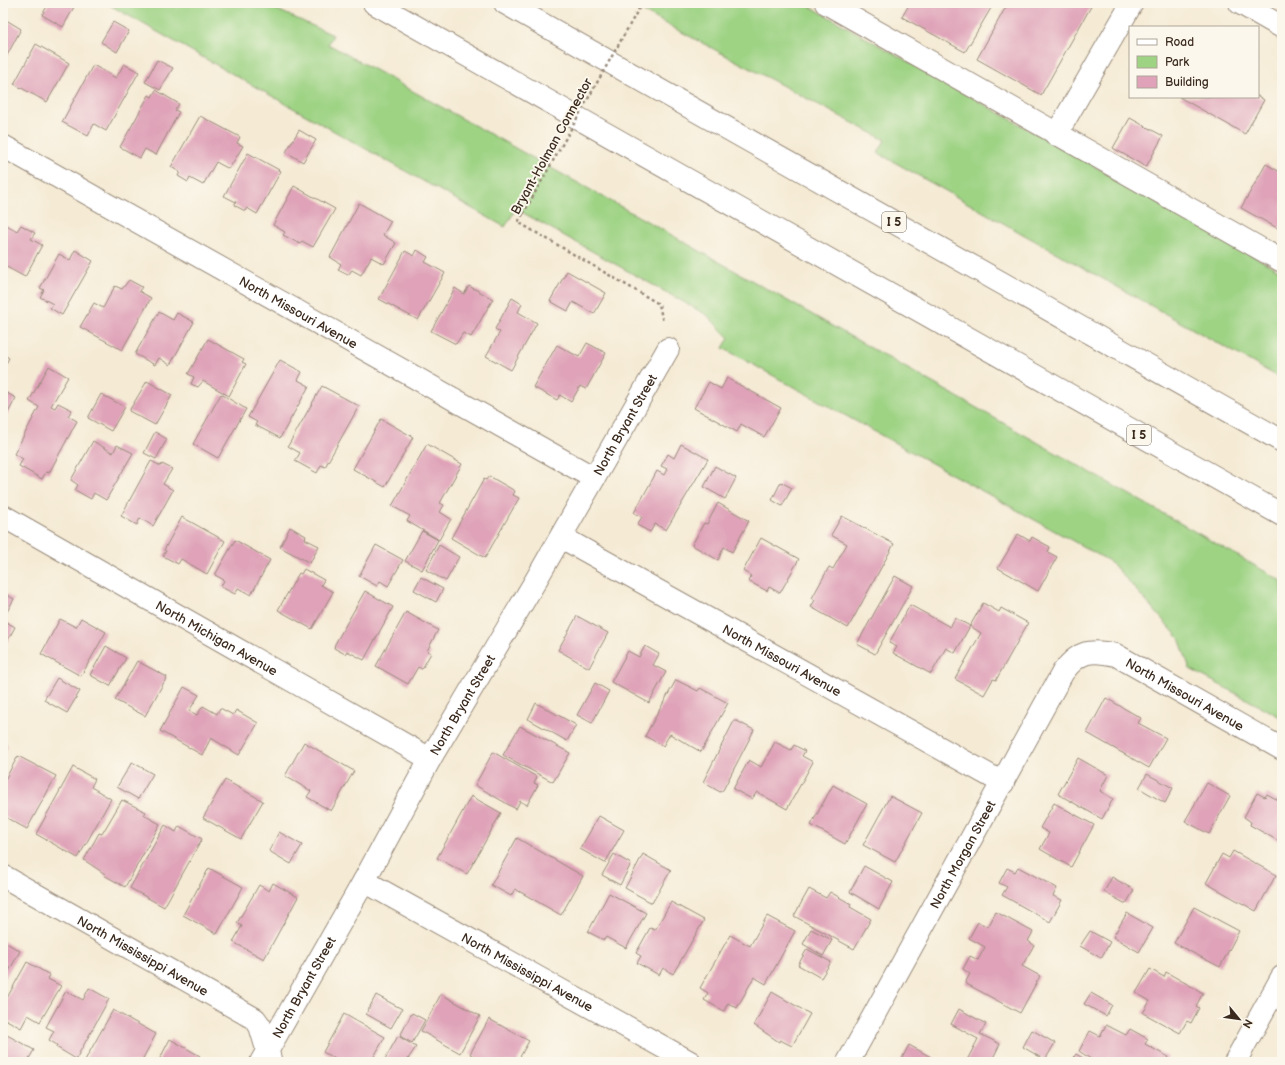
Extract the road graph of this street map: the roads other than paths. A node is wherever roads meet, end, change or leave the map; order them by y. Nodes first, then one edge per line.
1 (374, 3) edge
2 (506, 3) edge
3 (826, 3) edge
4 (1132, 3) edge
5 (1240, 3) edge
6 (1282, 27) edge
7 (1056, 134) junction
8 (3, 146) edge
9 (1282, 261) edge
10 (668, 349) road end
11 (1282, 440) edge
12 (594, 478) junction
13 (1282, 515) edge
14 (3, 516) edge
15 (560, 537) junction
16 (1085, 653) joint
17 (1282, 749) edge
18 (430, 759) junction
19 (1003, 783) junction
20 (3, 876) edge
21 (364, 881) junction
22 (1282, 977) edge
23 (267, 1058) edge
24 (690, 1062) edge
25 (848, 1062) edge
26 (1235, 1062) edge

1 - 13 main road, I 5
2 - 11 main road, I 5
3 - 7 main road
4 - 7 main road
5 - 6 main road
7 - 9 main road
8 - 12 main road, North Missouri Avenue
10 - 12 main road, North Bryant Street
12 - 15 main road, North Bryant Street
14 - 18 main road, North Michigan Avenue
15 - 18 main road, North Bryant Street
15 - 19 main road, North Missouri Avenue
16 - 17 main road, North Missouri Avenue
16 - 19 main road, North Morgan Street
18 - 21 main road, North Bryant Street
19 - 25 main road, North Morgan Street
20 - 23 main road, North Mississippi Avenue
21 - 23 main road, North Bryant Street
21 - 24 main road, North Mississippi Avenue
22 - 26 main road

